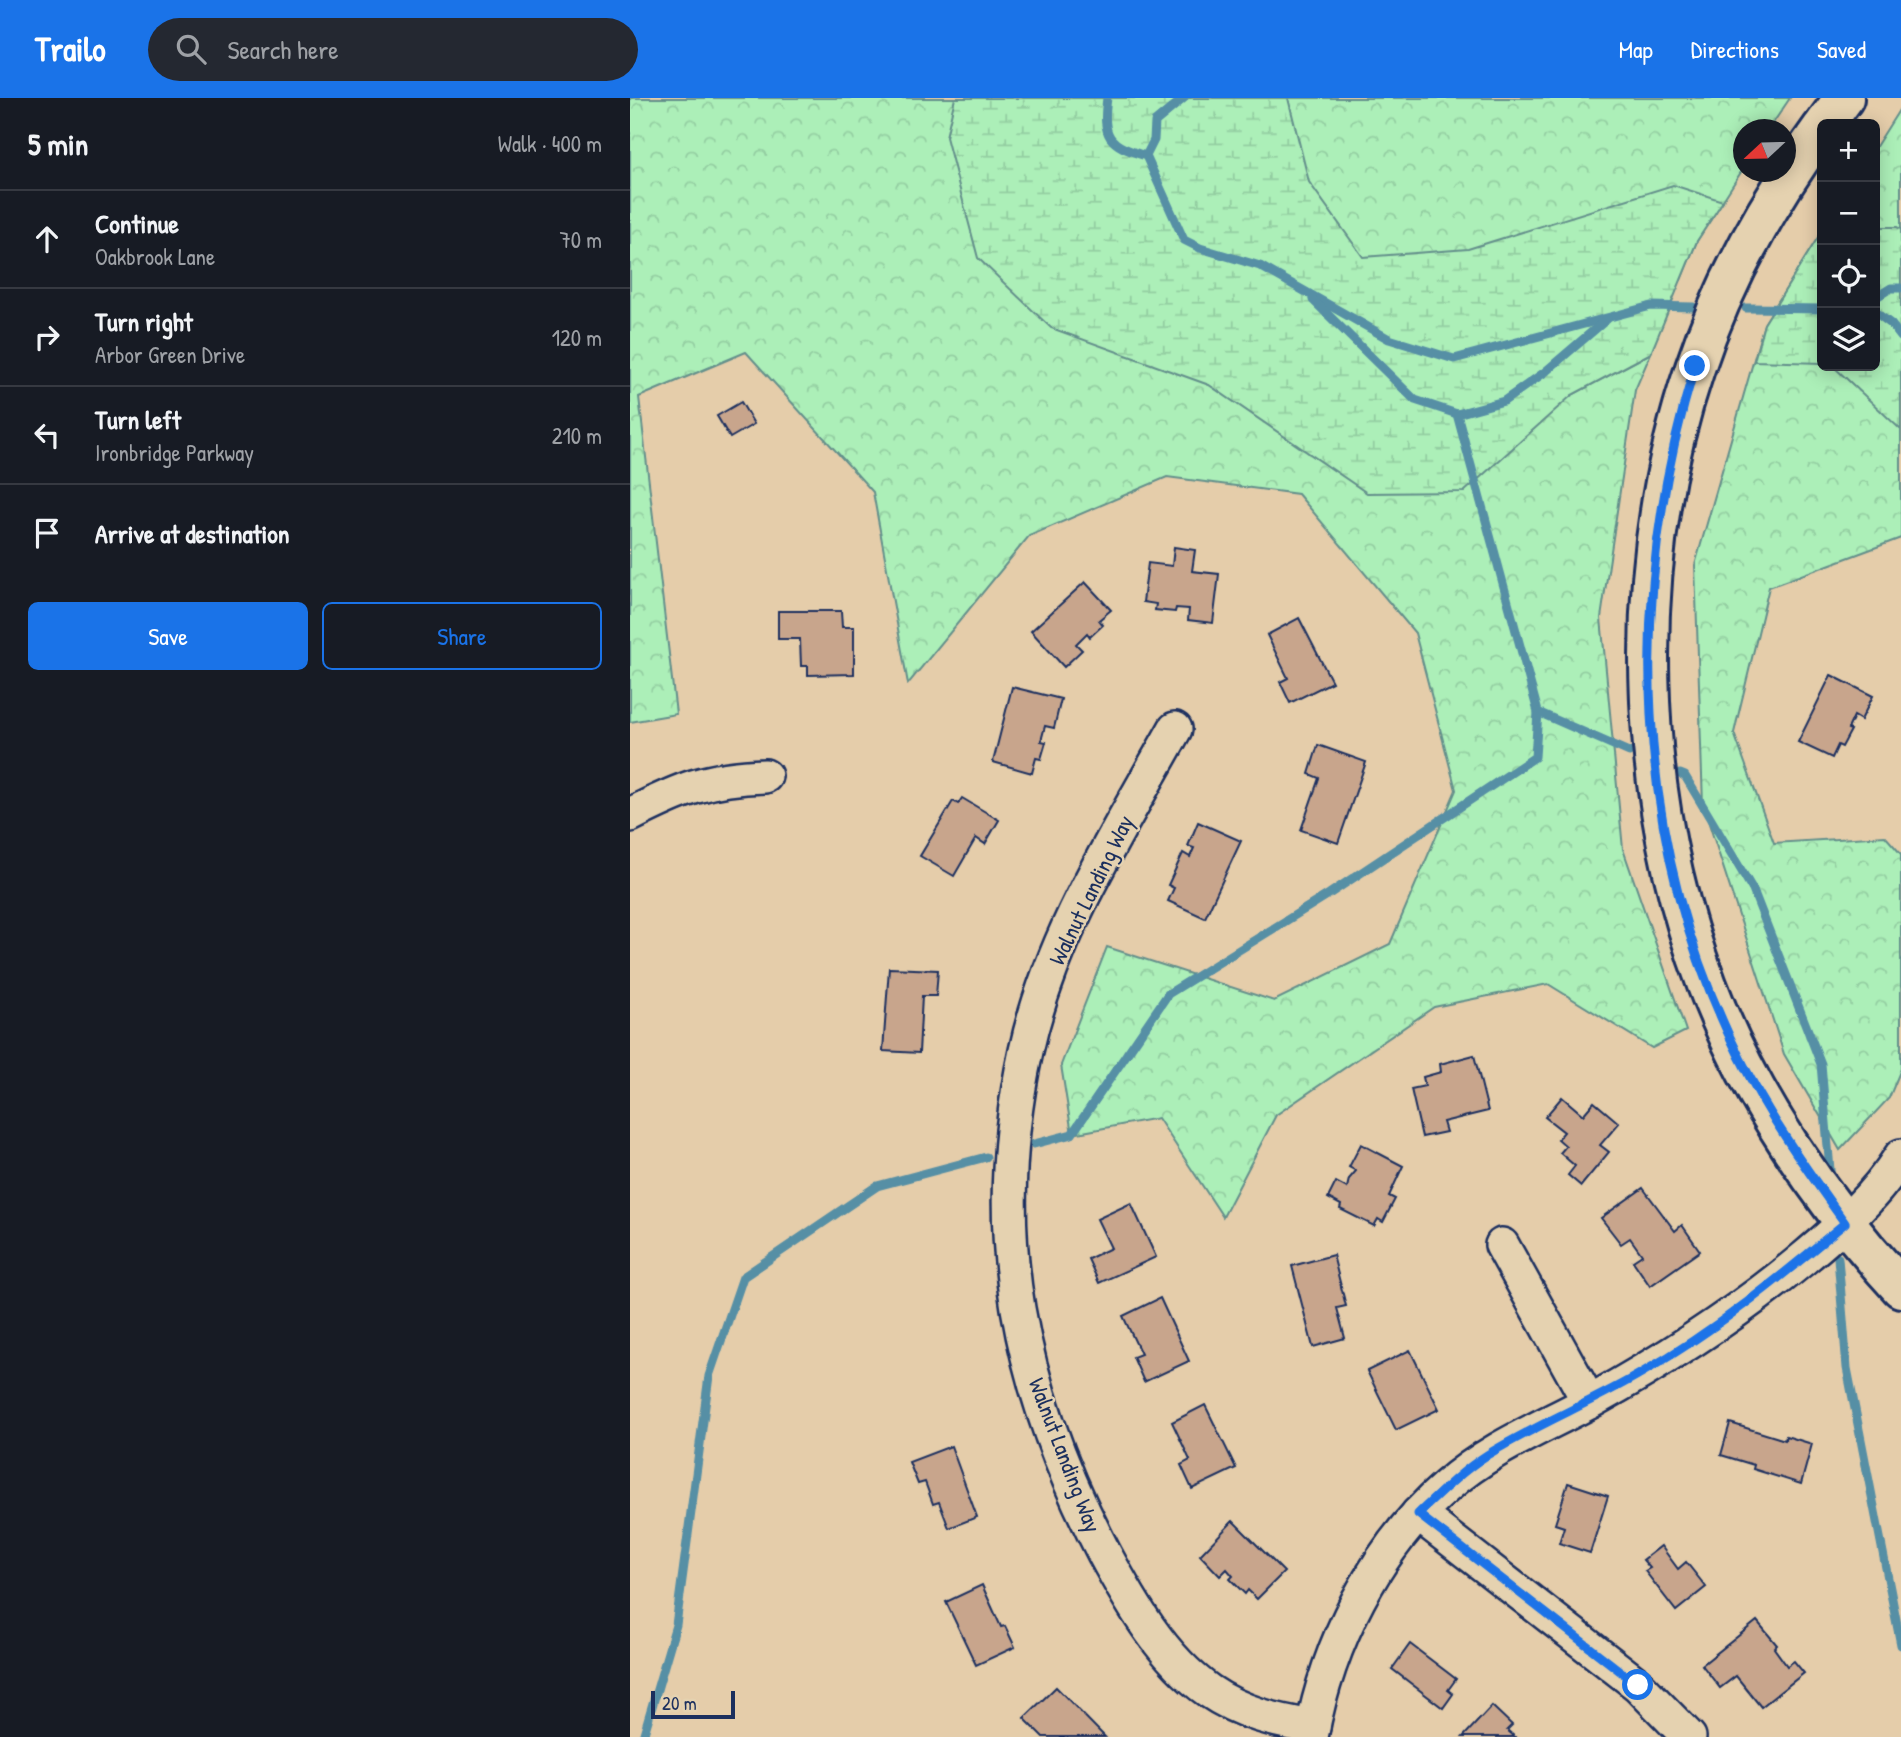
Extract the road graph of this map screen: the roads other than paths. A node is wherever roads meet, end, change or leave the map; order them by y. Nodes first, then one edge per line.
1 (1844, 98) edge
2 (1829, 119) edge
3 (1817, 135) edge
4 (1175, 729) dead end
5 (765, 776) dead end
6 (630, 815) edge
7 (1901, 1156) edge
8 (1845, 1223) junction
9 (1502, 1245) dead end
10 (1901, 1288) edge
11 (1589, 1402) junction
12 (1418, 1514) junction
13 (1312, 1732) edge
14 (1689, 1737) edge

1 - 2 street
3 - 8 street
4 - 13 street, Walnut Landing Way
5 - 6 street
7 - 8 street
8 - 10 street
8 - 11 street
9 - 11 street
11 - 12 street
12 - 13 street
12 - 14 street

